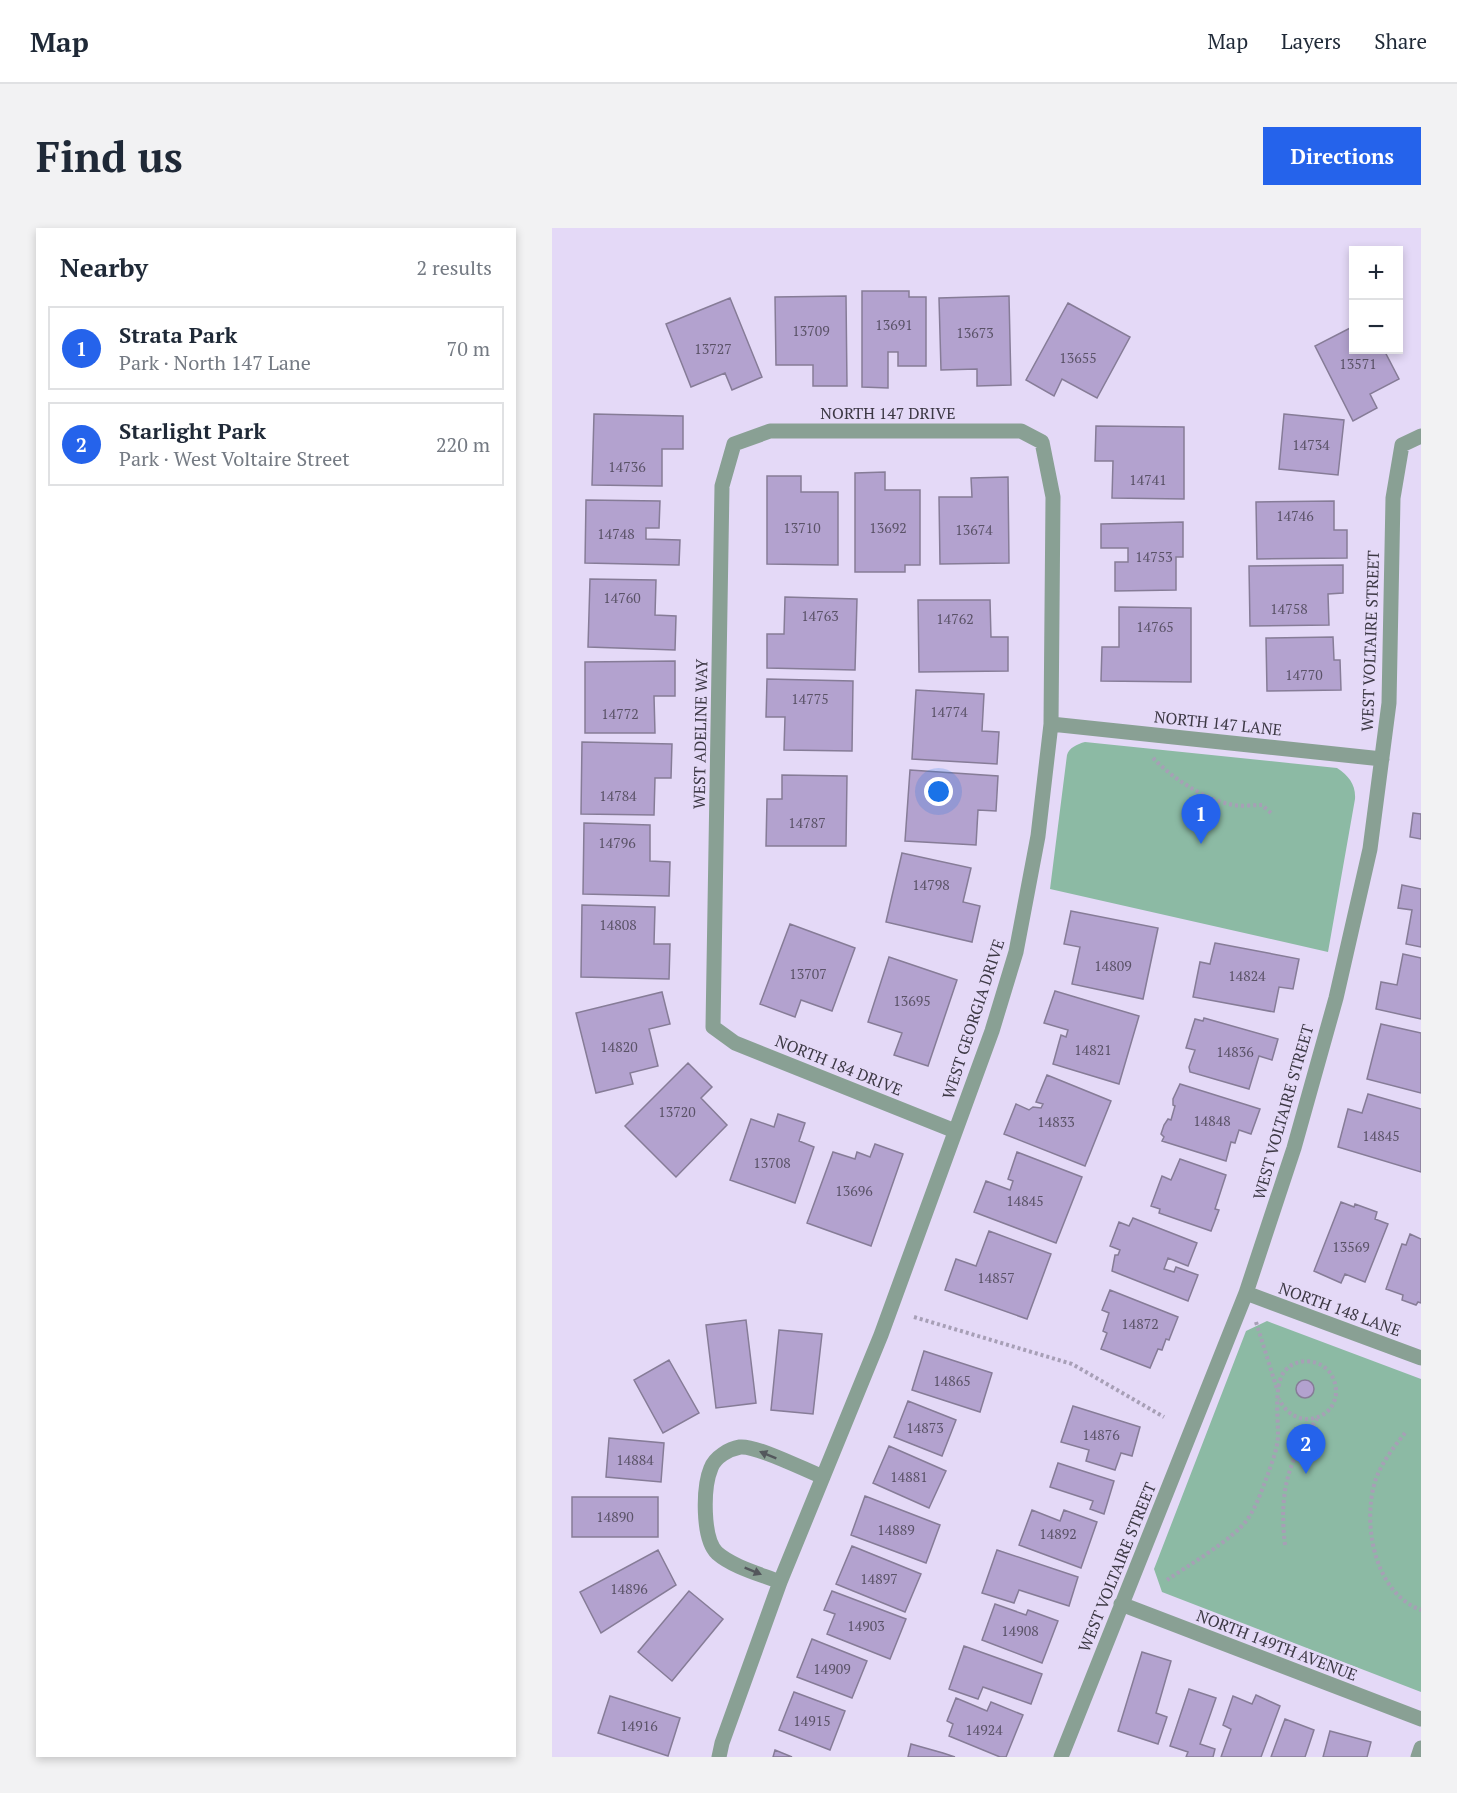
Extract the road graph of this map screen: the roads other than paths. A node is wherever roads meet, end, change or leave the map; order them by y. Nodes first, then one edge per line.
1 (1421, 436) edge
2 (1042, 442) joint
3 (734, 444) joint
4 (1051, 723) junction
5 (1382, 759) junction
6 (712, 1027) joint
7 (955, 1131) junction
8 (1246, 1293) junction
9 (1421, 1358) edge
10 (823, 1477) junction
11 (780, 1582) junction
12 (1121, 1604) junction
13 (1421, 1719) edge
14 (1421, 1748) edge
15 (719, 1757) edge
16 (1061, 1757) edge
17 (1418, 1757) edge

1 - 5 street, WEST VOLTAIRE STREET
2 - 3 street, NORTH 147 DRIVE
2 - 4 street, WEST GEORGIA DRIVE
3 - 6 street, WEST ADELINE WAY
4 - 5 street, NORTH 147 LANE
4 - 7 street, WEST GEORGIA DRIVE
5 - 8 street, WEST VOLTAIRE STREET
6 - 7 street, NORTH 184 DRIVE
7 - 10 street, WEST GEORGIA DRIVE
8 - 9 street, NORTH 148 LANE
8 - 12 street, WEST VOLTAIRE STREET
10 - 11 street, WEST GEORGIA DRIVE
10 -> 11 street
11 - 15 street, WEST GEORGIA DRIVE
12 - 13 street, NORTH 149TH AVENUE
12 - 16 street, WEST VOLTAIRE STREET
14 - 17 street

